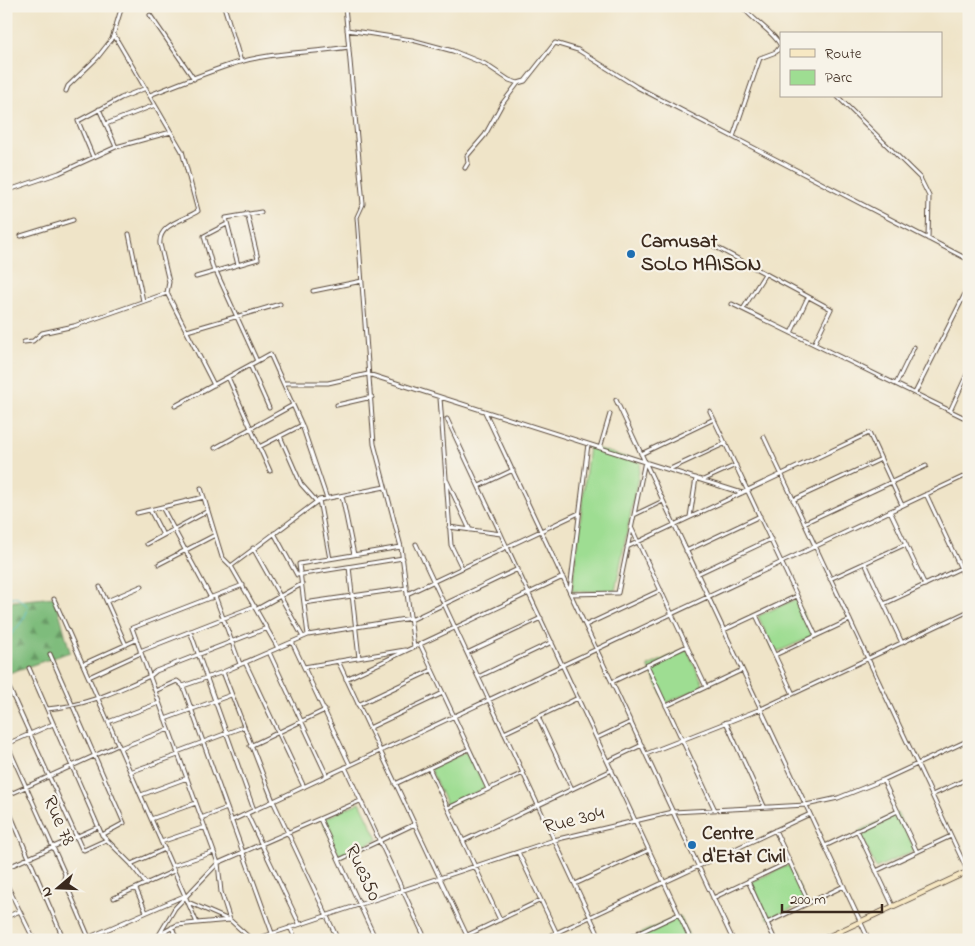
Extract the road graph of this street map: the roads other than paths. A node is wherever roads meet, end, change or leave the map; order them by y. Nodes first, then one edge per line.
1 (122, 6) edge
2 (224, 6) edge
3 (345, 6) edge
4 (742, 6) edge
5 (150, 15) dead end
6 (347, 30) junction
7 (114, 35) junction
8 (780, 44) edge
9 (349, 47) junction
10 (780, 47) edge
11 (242, 62) junction
12 (194, 79) junction
13 (518, 83) junction
14 (146, 88) junction
15 (66, 91) dead end
16 (150, 95) junction
17 (839, 98) edge
18 (156, 105) junction
19 (99, 109) junction
20 (106, 124) junction
21 (171, 132) junction
22 (733, 137) junction
23 (116, 147) junction
24 (93, 157) junction
25 (465, 168) dead end
26 (6, 191) edge
27 (262, 212) dead end
28 (247, 213) junction
29 (73, 220) dead end
30 (227, 224) junction
31 (129, 234) dead end
32 (21, 236) dead end
33 (928, 239) junction
34 (714, 246) dead end
35 (969, 260) edge
36 (238, 265) junction
37 (215, 272) junction
38 (766, 274) junction
39 (196, 277) dead end
40 (362, 281) junction
41 (969, 286) edge
42 (313, 291) dead end
43 (167, 293) junction
44 (808, 297) junction
45 (143, 301) junction
46 (280, 304) dead end
47 (732, 304) dead end
48 (743, 309) junction
49 (236, 316) junction
50 (187, 331) junction
51 (791, 333) junction
52 (24, 342) dead end
53 (814, 344) junction
54 (914, 347) dead end
55 (256, 361) junction
56 (250, 365) junction
57 (969, 370) edge
58 (368, 374) junction
59 (228, 377) junction
60 (284, 383) junction
61 (896, 384) junction
62 (214, 385) junction
63 (915, 393) junction
64 (372, 397) junction
65 (440, 398) junction
66 (616, 400) dead end
67 (293, 405) junction
68 (338, 405) dead end
69 (175, 406) dead end
70 (269, 408) dead end
71 (710, 411) dead end
72 (950, 411) junction
73 (485, 412) junction
74 (610, 414) dead end
75 (447, 419) dead end
76 (714, 419) junction
77 (969, 420) edge
78 (302, 425) junction
79 (251, 428) junction
80 (280, 436) junction
81 (764, 437) dead end
82 (726, 443) junction
83 (588, 444) junction
84 (259, 447) junction
85 (214, 448) dead end
86 (600, 448) junction
87 (641, 454) junction
88 (881, 459) junction
89 (645, 461) junction
90 (736, 465) junction
91 (926, 466) dead end
92 (513, 470) junction
93 (670, 470) junction
94 (270, 471) dead end
95 (781, 474) junction
96 (965, 476) dead end
97 (696, 478) junction
98 (446, 480) junction
99 (703, 480) junction
100 (892, 482) junction
101 (479, 486) junction
102 (386, 487) junction
103 (201, 488) dead end
104 (748, 490) junction
105 (742, 493) junction
106 (926, 494) junction
107 (342, 496) junction
108 (204, 497) junction
109 (327, 499) junction
110 (793, 500) junction
111 (318, 501) junction
112 (663, 501) junction
113 (902, 505) junction
114 (162, 507) junction
115 (150, 510) junction
116 (208, 511) junction
117 (890, 511) junction
118 (137, 513) dead end
119 (579, 513) junction
120 (634, 515) junction
121 (760, 516) junction
122 (690, 518) junction
123 (804, 523) junction
124 (674, 525) junction
125 (449, 527) junction
126 (632, 527) junction
127 (174, 529) junction
128 (470, 530) junction
129 (541, 531) junction
130 (274, 533) junction
131 (501, 534) junction
132 (163, 535) junction
133 (216, 535) junction
134 (770, 539) junction
135 (638, 542) junction
136 (147, 544) dead end
137 (416, 544) dead end
138 (906, 544) junction
139 (815, 546) junction
140 (401, 547) junction
141 (507, 547) junction
142 (627, 547) junction
143 (253, 548) junction
144 (186, 550) junction
145 (686, 551) junction
146 (354, 555) junction
147 (403, 558) junction
148 (330, 559) junction
149 (781, 562) junction
150 (865, 563) junction
151 (159, 564) dead end
152 (969, 564) edge
153 (231, 566) junction
154 (349, 567) junction
155 (462, 568) junction
156 (960, 568) junction
157 (518, 569) junction
158 (697, 574) junction
159 (301, 575) junction
160 (563, 577) junction
161 (830, 579) junction
162 (433, 582) junction
163 (302, 584) junction
164 (243, 585) junction
165 (925, 585) junction
166 (142, 586) dead end
167 (969, 586) edge
168 (100, 587) dead end
169 (406, 588) junction
170 (661, 590) junction
171 (529, 593) junction
172 (570, 593) junction
173 (407, 594) junction
174 (280, 596) junction
175 (352, 596) junction
176 (708, 596) junction
177 (797, 596) junction
178 (213, 597) junction
179 (54, 599) dead end
180 (106, 601) junction
181 (304, 603) junction
182 (444, 604) junction
183 (884, 604) junction
184 (256, 608) junction
185 (969, 611) edge
186 (672, 614) junction
187 (756, 615) junction
188 (541, 618) junction
189 (223, 619) junction
190 (410, 619) junction
191 (850, 620) junction
192 (586, 626) junction
193 (356, 627) junction
194 (267, 628) junction
195 (455, 628) junction
196 (724, 630) junction
197 (190, 631) junction
198 (306, 636) junction
199 (816, 636) junction
200 (136, 640) junction
201 (232, 642) junction
202 (292, 642) junction
203 (552, 642) junction
204 (902, 643) junction
205 (420, 644) junction
206 (126, 645) junction
207 (687, 646) junction
208 (414, 647) junction
209 (278, 648) junction
210 (597, 649) junction
211 (409, 650) junction
212 (141, 652) junction
213 (269, 652) junction
214 (467, 653) junction
215 (50, 654) dead end
216 (198, 654) junction
217 (775, 656) junction
218 (359, 658) junction
219 (868, 659) junction
220 (338, 661) junction
221 (245, 662) junction
222 (83, 664) junction
223 (240, 664) junction
224 (562, 665) junction
225 (647, 665) junction
226 (304, 667) junction
227 (29, 668) dead end
228 (432, 670) junction
229 (742, 670) junction
230 (223, 672) junction
231 (150, 676) junction
232 (89, 677) junction
233 (207, 677) junction
234 (478, 677) junction
235 (346, 679) junction
236 (6, 681) edge
237 (612, 682) junction
238 (183, 686) junction
239 (706, 687) junction
240 (155, 691) junction
241 (443, 693) junction
242 (793, 694) junction
243 (231, 695) junction
244 (578, 698) junction
245 (98, 700) junction
246 (215, 700) junction
247 (489, 700) junction
248 (159, 703) junction
249 (358, 704) junction
250 (666, 706) junction
251 (73, 707) junction
252 (761, 709) junction
253 (47, 710) junction
254 (191, 710) junction
255 (325, 710) junction
256 (454, 716) junction
257 (538, 717) junction
258 (165, 719) junction
259 (301, 721) junction
260 (108, 722) junction
261 (631, 722) junction
262 (726, 722) junction
263 (53, 724) junction
264 (243, 728) junction
265 (369, 728) junction
266 (169, 729) junction
267 (278, 732) junction
268 (504, 733) junction
269 (30, 734) junction
270 (227, 734) junction
271 (597, 738) junction
272 (682, 740) junction
273 (969, 740) edge
274 (203, 742) junction
275 (7, 743) edge
276 (642, 745) junction
277 (119, 746) junction
278 (250, 746) junction
279 (469, 749) junction
280 (380, 751) junction
281 (178, 753) junction
282 (646, 754) junction
283 (95, 756) junction
284 (608, 761) junction
285 (917, 764) junction
286 (350, 765) junction
287 (72, 766) junction
288 (345, 768) junction
289 (429, 768) junction
290 (612, 770) junction
291 (130, 772) junction
292 (523, 773) junction
293 (49, 776) junction
294 (327, 776) junction
295 (187, 778) junction
296 (968, 778) edge
297 (884, 780) junction
298 (396, 784) junction
299 (969, 784) edge
300 (26, 787) junction
301 (304, 787) junction
302 (488, 789) junction
303 (572, 789) junction
304 (141, 795) junction
305 (932, 795) junction
306 (6, 796) edge
307 (273, 801) junction
308 (360, 801) junction
309 (196, 803) junction
310 (6, 804) edge
311 (538, 805) junction
312 (806, 805) junction
313 (764, 806) junction
314 (227, 808) junction
315 (448, 808) junction
316 (254, 810) junction
317 (715, 810) junction
318 (898, 811) junction
319 (673, 812) junction
320 (247, 814) junction
321 (810, 814) junction
322 (201, 818) junction
323 (151, 819) junction
324 (320, 819) junction
325 (231, 821) junction
326 (636, 821) junction
327 (415, 824) junction
328 (98, 827) junction
329 (205, 827) junction
330 (774, 830) junction
331 (857, 830) junction
332 (288, 834) junction
333 (102, 836) junction
334 (951, 836) junction
335 (76, 837) junction
336 (106, 840) junction
337 (554, 840) junction
338 (379, 841) junction
339 (463, 841) junction
340 (161, 842) junction
341 (262, 845) junction
342 (825, 846) junction
343 (53, 847) junction
344 (164, 849) junction
345 (649, 850) junction
346 (214, 852) junction
347 (518, 852) junction
348 (917, 852) junction
349 (243, 853) junction
350 (30, 857) junction
351 (339, 860) junction
352 (789, 862) junction
353 (218, 863) junction
354 (131, 864) junction
355 (172, 866) junction
356 (475, 866) junction
357 (698, 866) junction
358 (6, 868) edge
359 (876, 871) junction
360 (174, 872) junction
361 (968, 872) edge
362 (440, 878) junction
363 (664, 882) junction
364 (748, 882) junction
365 (6, 883) edge
366 (146, 884) junction
367 (575, 884) junction
368 (844, 886) junction
369 (136, 889) junction
370 (402, 890) junction
371 (185, 895) junction
372 (114, 898) dead end
373 (713, 898) junction
374 (541, 900) junction
375 (188, 902) junction
376 (809, 903) junction
377 (360, 904) junction
378 (893, 906) junction
379 (20, 911) junction
380 (146, 912) junction
381 (326, 914) junction
382 (679, 914) junction
383 (6, 916) edge
384 (590, 917) junction
385 (230, 920) junction
386 (500, 920) junction
387 (860, 921) junction
388 (197, 923) junction
389 (299, 923) junction
390 (767, 923) junction
391 (172, 927) junction
392 (290, 927) junction
393 (639, 932) junction
394 (6, 933) edge
395 (272, 933) junction
396 (556, 933) junction
397 (160, 934) junction
398 (467, 935) junction
399 (89, 938) edge
400 (337, 938) edge
401 (732, 939) edge
402 (823, 939) edge
403 (10, 940) edge
404 (34, 940) edge
405 (64, 940) edge
406 (82, 940) edge
407 (156, 940) edge
408 (177, 940) edge
409 (252, 940) edge
410 (296, 940) edge
411 (330, 940) edge
412 (376, 940) edge
413 (426, 940) edge
414 (457, 940) edge
415 (469, 940) edge
416 (541, 940) edge
417 (560, 940) edge
418 (601, 940) edge
419 (624, 940) edge
420 (643, 940) edge
421 (692, 940) edge
422 (775, 940) edge
423 (869, 940) edge

1 - 7 street
2 - 11 street
3 - 6 street
4 - 8 street
5 - 12 street
6 - 9 street
6 - 13 street
7 - 14 street
7 - 15 street
9 - 11 street
9 - 40 street
10 - 22 street
11 - 12 street
12 - 16 street
13 - 22 street
13 - 25 street
14 - 16 street
14 - 19 street
16 - 18 street
17 - 33 street
18 - 20 street
18 - 21 street
19 - 20 street
19 - 24 street
20 - 23 street
21 - 23 street
21 - 43 street
22 - 33 street
23 - 24 street
24 - 26 street
27 - 28 street
28 - 30 street
28 - 36 street
29 - 32 street
30 - 36 street
30 - 37 street
31 - 45 street
33 - 35 street
34 - 38 street
36 - 37 street
37 - 39 street
37 - 49 street
38 - 44 street
38 - 48 street
40 - 42 street
40 - 58 street
41 - 63 street
43 - 45 street
43 - 50 street
44 - 51 street
44 - 53 street
45 - 52 street
46 - 49 street
47 - 48 street
48 - 51 street
49 - 50 street
49 - 55 street
50 - 62 street
51 - 53 street
53 - 61 street
54 - 61 street
55 - 56 street
55 - 60 street
56 - 59 street
56 - 70 street
57 - 72 street
58 - 60 street
58 - 64 street
58 - 65 street
59 - 62 street
59 - 79 street
60 - 67 street
61 - 63 street
62 - 69 street
63 - 72 street
64 - 68 street
64 - 102 street
65 - 73 street
65 - 98 street
66 - 87 street
67 - 78 street
67 - 79 street
71 - 76 street
72 - 77 street
73 - 83 street
73 - 92 street
74 - 86 street
75 - 101 street
76 - 82 street
76 - 87 street
78 - 80 street
78 - 109 street
79 - 84 street
79 - 85 street
80 - 84 street
80 - 111 street
81 - 95 street
82 - 90 street
82 - 93 street
83 - 86 street
83 - 119 street
84 - 94 street
86 - 89 street
87 - 89 street
88 - 95 street
88 - 100 street
88 - 110 street
89 - 93 street
89 - 112 street
89 - 120 street
90 - 99 street
90 - 104 street
91 - 100 street
92 - 101 street
92 - 129 street
93 - 97 street
95 - 104 street
95 - 110 street
96 - 106 street
97 - 99 street
97 - 122 street
98 - 125 street
98 - 128 street
99 - 105 street
100 - 113 street
100 - 123 street
101 - 131 street
102 - 107 street
102 - 140 street
103 - 108 street
104 - 105 street
104 - 121 street
105 - 122 street
106 - 113 street
106 - 156 street
107 - 109 street
107 - 146 street
108 - 114 street
108 - 116 street
109 - 111 street
110 - 123 street
111 - 130 street
111 - 148 street
112 - 120 street
112 - 124 street
113 - 117 street
114 - 115 street
114 - 127 street
115 - 118 street
115 - 132 street
116 - 127 street
116 - 133 street
117 - 138 street
117 - 139 street
119 - 129 street
119 - 172 street
120 - 126 street
121 - 134 street
121 - 145 street
122 - 124 street
123 - 139 street
124 - 135 street
124 - 145 street
125 - 128 street
125 - 155 street
126 - 135 street
126 - 142 street
127 - 132 street
127 - 144 street
128 - 131 street
129 - 141 street
129 - 160 street
130 - 143 street
130 - 159 street
131 - 141 street
132 - 136 street
133 - 144 street
133 - 153 street
134 - 149 street
134 - 158 street
135 - 142 street
135 - 170 street
137 - 162 street
138 - 150 street
138 - 165 street
139 - 149 street
139 - 161 street
140 - 146 street
140 - 147 street
141 - 155 street
141 - 157 street
142 - 172 street
143 - 153 street
143 - 174 street
144 - 151 street
144 - 178 street
145 - 158 street
146 - 148 street
147 - 154 street
147 - 169 street
148 - 159 street
149 - 176 street
149 - 177 street
150 - 161 street
150 - 183 street
152 - 156 street
153 - 164 street
154 - 159 street
154 - 175 street
155 - 162 street
156 - 165 street
156 - 167 street
157 - 171 street
157 - 182 street
158 - 176 street
159 - 163 street
160 - 171 street
160 - 172 street
161 - 191 street
162 - 173 street
162 - 182 street
163 - 174 street
163 - 181 street
164 - 178 street
164 - 184 street
165 - 183 street
166 - 180 street
168 - 180 street
169 - 173 street
169 - 175 street
170 - 186 street
170 - 192 street
171 - 188 street
171 - 195 street
172 - 192 street
173 - 190 street
174 - 184 street
174 - 198 street
175 - 181 street
175 - 193 street
176 - 186 street
176 - 196 street
177 - 187 street
177 - 199 street
178 - 189 street
178 - 200 street
179 - 222 street
180 - 206 street
181 - 198 street
182 - 190 street
182 - 195 street
183 - 204 street
184 - 189 street
184 - 194 street
185 - 204 street
186 - 207 street
186 - 210 street
187 - 196 street
187 - 217 street
188 - 203 street
188 - 214 street
189 - 197 street
189 - 201 street
190 - 193 street
190 - 208 street
191 - 199 street
191 - 219 street
192 - 210 street
193 - 198 street
193 - 218 street
194 - 201 street
194 - 209 street
195 - 205 street
195 - 214 street
196 - 229 street
197 - 212 street
197 - 216 street
198 - 202 street
199 - 217 street
200 - 206 street
200 - 212 street
201 - 216 street
201 - 223 street
202 - 209 street
202 - 226 street
203 - 224 street
203 - 234 street
204 - 219 street
205 - 208 street
205 - 228 street
206 - 222 street
207 - 225 street
207 - 239 street
208 - 211 street
209 - 213 street
210 - 224 street
210 - 237 street
211 - 218 street
211 - 235 street
212 - 231 street
212 - 232 street
213 - 221 street
213 - 259 street
214 - 234 street
215 - 251 street
216 - 231 street
216 - 233 street
217 - 242 street
218 - 220 street
219 - 242 street
219 - 285 street
220 - 226 street
220 - 235 street
221 - 223 street
221 - 267 street
222 - 232 street
223 - 230 street
224 - 244 street
224 - 247 street
225 - 237 street
225 - 250 street
226 - 255 street
227 - 253 street
228 - 241 street
228 - 249 street
229 - 239 street
229 - 252 street
230 - 233 street
230 - 243 street
231 - 240 street
231 - 245 street
232 - 245 street
233 - 238 street
233 - 246 street
234 - 247 street
235 - 249 street
236 - 269 street
237 - 261 street
238 - 240 street
238 - 254 street
239 - 250 street
240 - 248 street
241 - 256 street
241 - 265 street
242 - 252 street
243 - 246 street
243 - 264 street
244 - 257 street
244 - 271 street
245 - 251 street
245 - 260 street
246 - 254 street
246 - 270 street
247 - 256 street
247 - 268 street
248 - 258 street
248 - 260 street
249 - 265 street
250 - 272 street
251 - 253 street
251 - 283 street
252 - 262 street
252 - 312 street
253 - 263 street
254 - 258 street
254 - 274 street
255 - 259 street
255 - 286 street
256 - 279 street
256 - 280 street
257 - 268 street
257 - 303 street
258 - 266 street
259 - 267 street
259 - 294 street
260 - 277 street
261 - 271 street
261 - 276 street
262 - 272 street
262 - 313 street
263 - 269 street
263 - 287 street
264 - 270 street
264 - 278 street
265 - 280 street
266 - 277 street
266 - 281 street
267 - 278 street
267 - 301 street
268 - 292 street
269 - 275 street
269 - 293 street
270 - 274 street
270 - 316 street
271 - 284 street
272 - 282 street
272 - 317 street
273 - 285 street, Rue 304
274 - 281 street
274 - 314 street
275 - 300 street, Rue 78
276 - 282 street
276 - 284 street
277 - 283 street
277 - 291 street
278 - 307 street
279 - 289 street
279 - 302 street
280 - 286 street
280 - 298 street
281 - 291 street
281 - 295 street
282 - 319 street
283 - 287 street
283 - 333 street
284 - 290 street
285 - 297 street, Rue 304
285 - 305 street
286 - 288 street
287 - 293 street
287 - 328 street
288 - 294 street
288 - 308 street
289 - 298 street
289 - 315 street
290 - 303 street
290 - 326 street
291 - 304 street
292 - 302 street
292 - 311 street
293 - 300 street
293 - 335 street
294 - 301 street
295 - 304 street
295 - 309 street
296 - 299 street
296 - 305 street
297 - 312 street, Rue 304
297 - 318 street
298 - 327 street
300 - 306 street
300 - 343 street, Rue 78
301 - 307 street
302 - 315 street
303 - 311 street
304 - 323 street
305 - 334 street
307 - 316 street
307 - 332 street
308 - 324 street
308 - 338 street
309 - 322 street
309 - 323 street
310 - 350 street
311 - 337 street
311 - 339 street
312 - 313 street, Rue 304
312 - 321 street
313 - 317 street, Rue 304
314 - 322 street
314 - 325 street
315 - 339 street
316 - 320 street
317 - 319 street, Rue 304
318 - 331 street
318 - 348 street
319 - 326 street, Rue 304
319 - 357 street
320 - 325 street
320 - 341 street
321 - 330 street
321 - 342 street
322 - 329 street
323 - 340 street
324 - 332 street
324 - 351 street, Rue350
325 - 349 street
326 - 337 street, Rue 304
326 - 345 street
327 - 338 street
327 - 362 street
328 - 333 street
328 - 335 street
329 - 340 street
329 - 346 street
330 - 352 street
330 - 357 street
331 - 342 street
331 - 359 street
332 - 341 street
332 - 381 street
333 - 336 street
334 - 348 street
334 - 361 street
335 - 336 street
335 - 343 street
336 - 354 street
337 - 347 street, Rue 304
337 - 367 street
338 - 351 street
338 - 370 street
339 - 356 street
340 - 344 street
341 - 349 street
341 - 389 street
342 - 368 street
343 - 350 street
343 - 399 street, Rue 78
344 - 354 street
344 - 355 street
345 - 363 street
345 - 367 street
346 - 353 street
346 - 355 street
347 - 356 street, Rue 304
347 - 374 street
348 - 359 street
349 - 353 street
349 - 395 street
350 - 358 street
350 - 405 street
351 - 377 street, Rue350
352 - 364 street
352 - 376 street
353 - 371 street
353 - 385 street
354 - 366 street
355 - 360 street
356 - 362 street, Rue 304
356 - 386 street
357 - 363 street
357 - 373 street
359 - 378 street
360 - 366 street
360 - 371 street
361 - 378 street
362 - 370 street, Rue 304
362 - 398 street
363 - 382 street
363 - 384 street
364 - 373 street
364 - 390 street
365 - 379 street
366 - 369 street
367 - 384 street
368 - 376 street
368 - 387 street
369 - 372 street
369 - 380 street
370 - 377 street, Rue 304
370 - 413 street
371 - 375 street
371 - 380 street
371 - 397 street
373 - 401 street
374 - 386 street
374 - 396 street
375 - 385 street
375 - 388 street
376 - 390 street
377 - 381 street, Rue 304
377 - 412 street, Rue350
378 - 387 street
379 - 383 street
379 - 404 street
380 - 399 street
381 - 389 street, Rue 304
381 - 400 street
382 - 393 street
382 - 421 street
384 - 396 street
384 - 418 street
385 - 388 street
385 - 409 street
386 - 398 street
387 - 402 street
387 - 423 street
388 - 391 street
389 - 392 street, Rue 304
390 - 422 street
391 - 397 street
391 - 408 street
392 - 395 street, Rue 304
392 - 410 street
393 - 419 street
393 - 420 street
394 - 403 street
395 - 409 street, Rue 304
396 - 416 street
396 - 417 street
397 - 407 street
398 - 414 street
398 - 415 street
399 - 406 street
400 - 411 street

